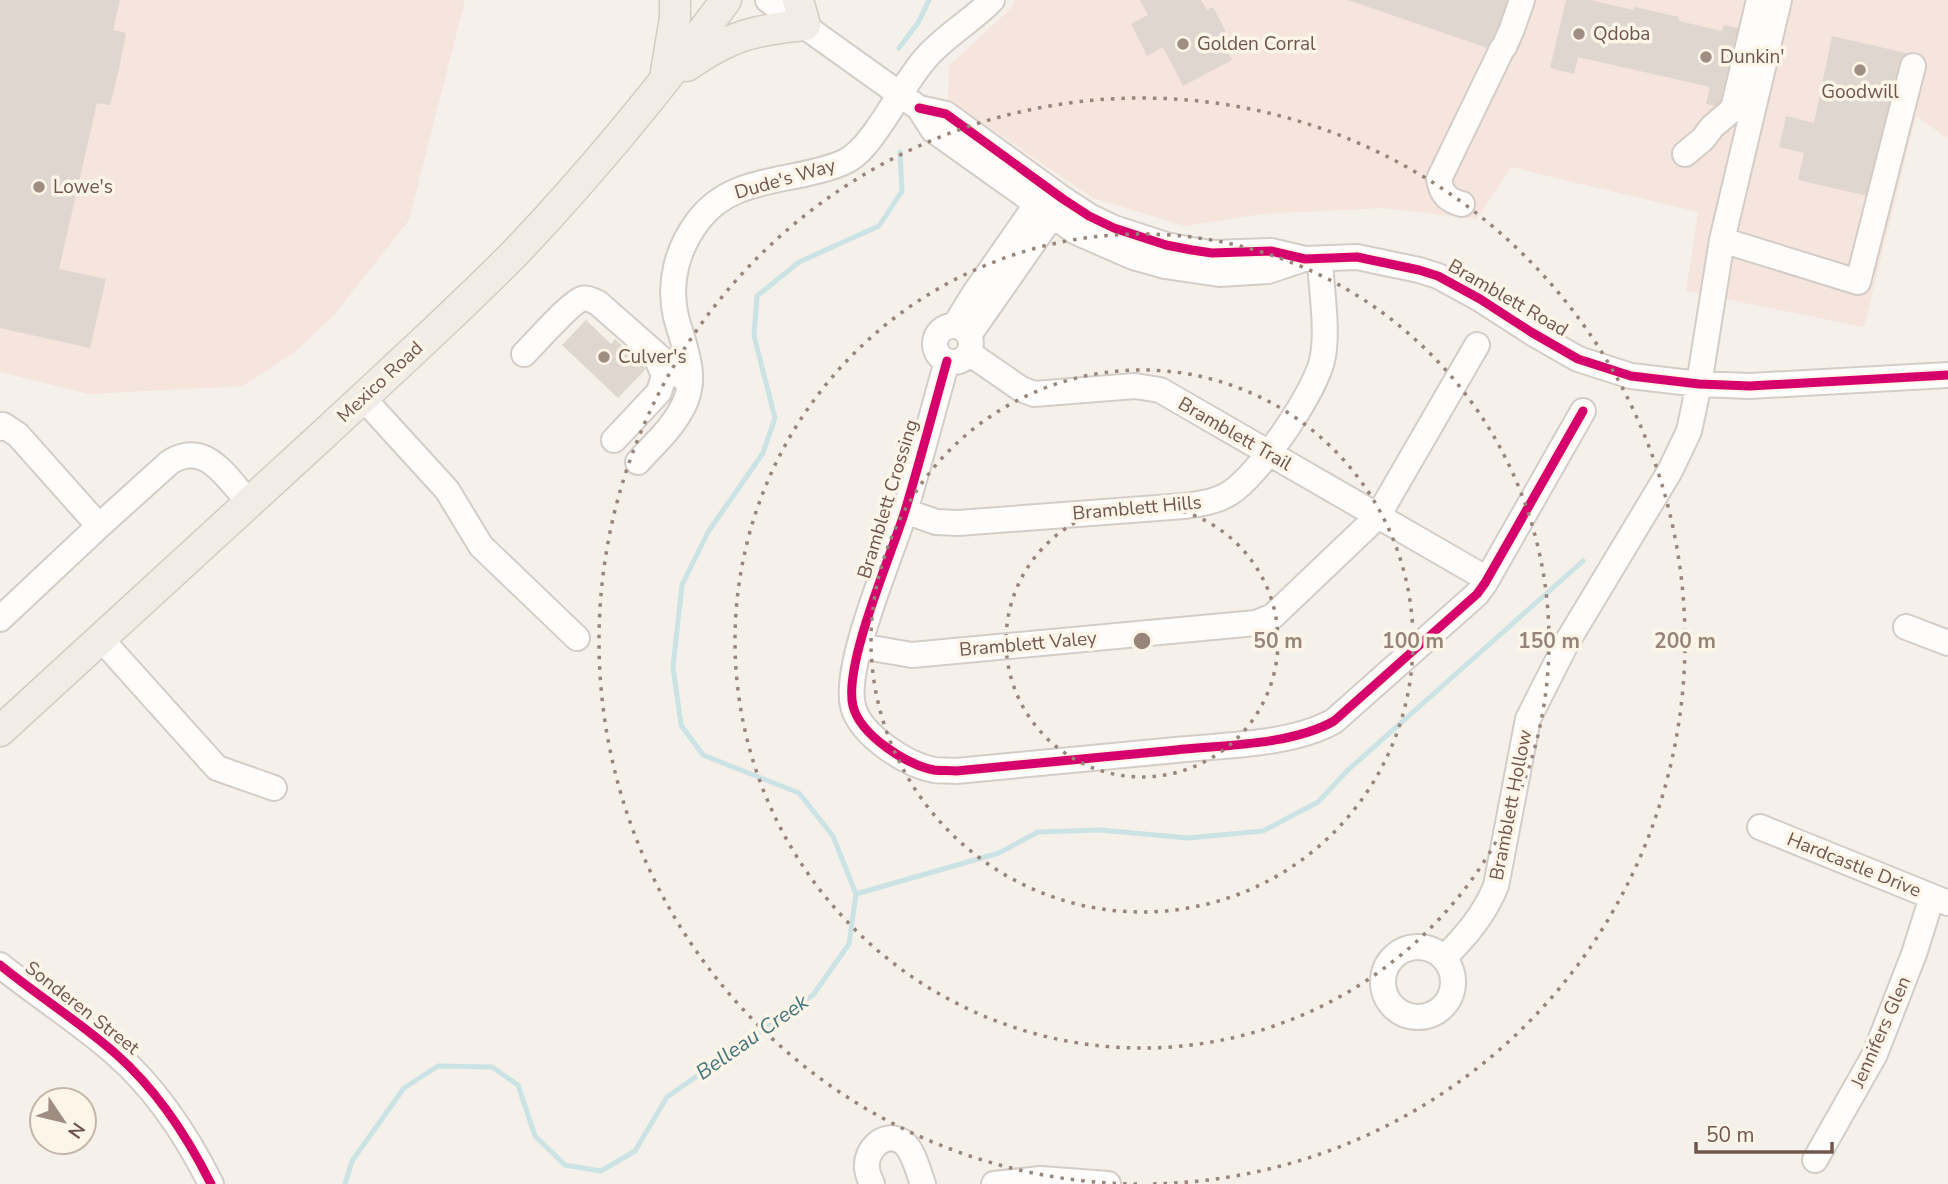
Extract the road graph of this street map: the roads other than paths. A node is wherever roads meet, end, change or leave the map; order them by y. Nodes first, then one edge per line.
1 (675, 0) edge
2 (726, 0) edge
3 (768, 0) edge
4 (992, 0) edge
5 (1522, 0) edge
6 (1759, 0) edge
7 (1779, 0) edge
8 (801, 13) edge
9 (1913, 66) dead end
10 (664, 82) junction
11 (909, 101) junction
12 (1685, 154) dead end
13 (1050, 202) junction
14 (1462, 204) dead end
15 (1722, 240) junction
16 (1312, 259) junction
17 (960, 343) junction
18 (1477, 345) dead end
19 (524, 354) dead end
20 (655, 354) junction
21 (1948, 375) edge
22 (690, 384) junction
23 (1699, 384) junction
24 (363, 398) junction
25 (1583, 411) dead end
26 (1, 426) edge
27 (614, 440) dead end
28 (1270, 454) junction
29 (638, 463) dead end
30 (250, 503) junction
31 (905, 511) junction
32 (1378, 516) junction
33 (99, 526) junction
34 (1487, 579) junction
35 (1, 616) edge
36 (1906, 626) dead end
37 (577, 638) dead end
38 (102, 640) junction
39 (1948, 643) edge
40 (860, 646) junction
41 (0, 731) edge
42 (274, 788) dead end
43 (1760, 827) dead end
44 (1940, 900) edge
45 (1444, 958) dead end
46 (0, 965) edge
47 (1815, 1160) dead end
48 (211, 1184) edge
49 (872, 1184) edge
50 (923, 1184) edge
51 (994, 1184) edge
52 (1108, 1184) edge

1 - 10 main road
2 - 10 main road, Mexico Road
3 - 8 street, Bramblett Road
4 - 11 street, Dude's Way
5 - 14 street
6 - 12 street
7 - 15 street, Bramblett Hollow
8 - 10 main road
8 - 11 street, Bramblett Road
9 - 15 street
10 - 24 main road, Mexico Road
11 - 13 street, Bramblett Road
11 - 22 street, Dude's Way
13 - 16 street, Bramblett Road
13 - 17 street, Bramblett Crossing
15 - 23 street, Bramblett Hollow
16 - 23 street, Bramblett Road
16 - 28 street, Bramblett Hills
17 - 28 street, Bramblett Trail
17 - 31 street, Bramblett Crossing
18 - 32 street, Bramblett Valey
19 - 20 street
20 - 22 street
20 - 27 street
21 - 23 street, Bramblett Road
22 - 29 street, Dude's Way
23 - 45 street, Bramblett Hollow
24 - 30 main road, Mexico Road
24 - 37 street
25 - 34 street, Bramblett Crossing
26 - 33 street
28 - 31 street, Bramblett Hills
28 - 32 street, Bramblett Trail
30 - 33 street
30 - 38 main road, Mexico Road
31 - 40 street, Bramblett Crossing
32 - 34 street, Bramblett Trail
32 - 40 street, Bramblett Valey
33 - 35 street
34 - 40 street, Bramblett Crossing
36 - 39 street
38 - 41 main road, Mexico Road
38 - 42 street
43 - 44 street, Hardcastle Drive
44 - 47 street, Jennifers Glen
46 - 48 street, Sonderen Street
49 - 50 street
51 - 52 street

